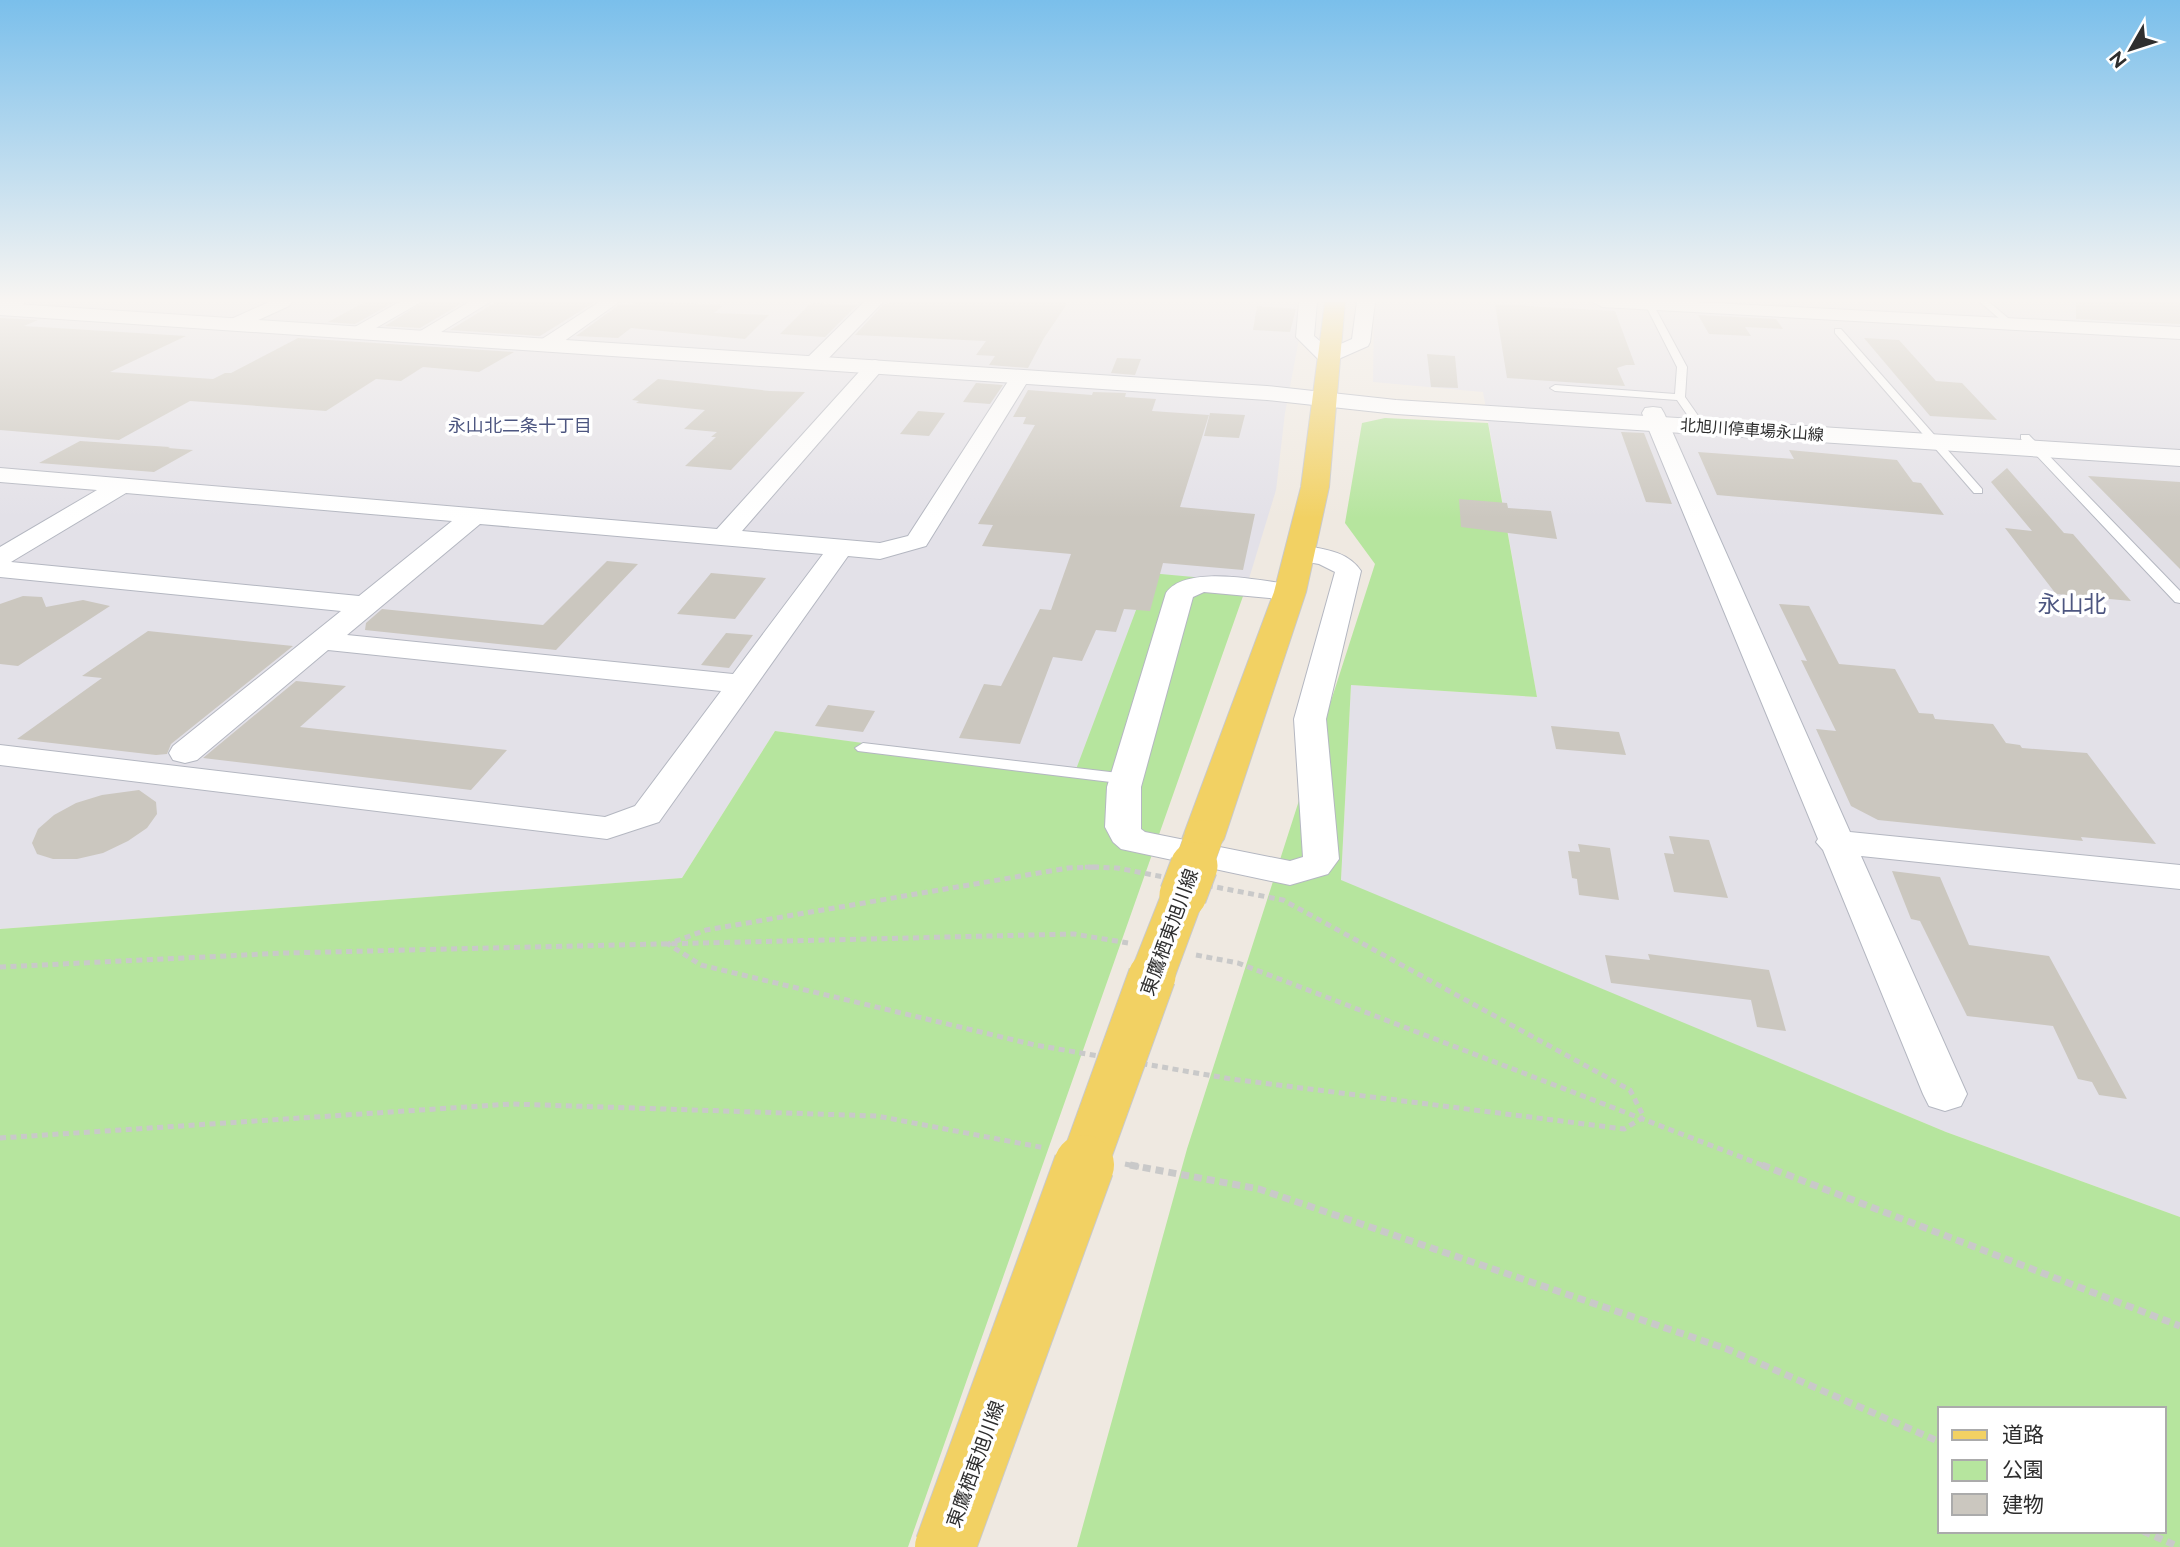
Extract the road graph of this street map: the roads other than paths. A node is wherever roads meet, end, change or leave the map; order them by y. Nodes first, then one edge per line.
1 (868, 374) edge
2 (995, 374) edge
3 (1326, 374) edge
4 (1684, 374) edge
5 (1875, 374) edge
6 (1021, 376) junction
7 (1555, 388) dead end
8 (1324, 397) junction
9 (1692, 413) junction
10 (1655, 418) junction
11 (1929, 436) junction
12 (2030, 443) junction
13 (2180, 447) edge
14 (2180, 458) edge
15 (0, 475) edge
16 (121, 486) junction
17 (1978, 491) dead end
18 (473, 517) junction
19 (723, 538) junction
20 (841, 548) junction
21 (1299, 553) junction
22 (0, 558) edge
23 (0, 569) edge
24 (1290, 592) junction
25 (2180, 599) edge
26 (364, 605) junction
27 (321, 641) junction
28 (740, 684) junction
29 (863, 748) dead end
30 (185, 753) dead end
31 (0, 755) edge
32 (1127, 779) junction
33 (1835, 842) junction
34 (2180, 877) edge
35 (1945, 1094) dead end
36 (945, 1547) edge

1 - 19 street
2 - 6 main road, 北旭川停車場永山線
3 - 8 main road, 東鷹栖東旭川線
4 - 9 lane
5 - 11 lane
6 - 8 main road, 北旭川停車場永山線
6 - 20 street
7 - 9 lane
8 - 10 main road, 北旭川停車場永山線
8 - 21 main road, 東鷹栖東旭川線
9 - 10 main road, 北旭川停車場永山線
9 - 11 main road, 北旭川停車場永山線
10 - 33 street
11 - 12 main road, 北旭川停車場永山線
11 - 17 lane
12 - 13 main road, 北旭川停車場永山線
12 - 14 main road, 北旭川停車場永山線
12 - 25 lane
15 - 16 street
16 - 18 street
16 - 22 street
18 - 19 street
18 - 26 street
19 - 20 street
20 - 28 street
21 - 24 main road, 東鷹栖東旭川線
21 - 32 street
23 - 26 street
24 - 32 street
24 - 36 main road, 東鷹栖東旭川線, bridge
26 - 27 street
27 - 28 street
27 - 30 street
28 - 31 street
29 - 32 lane
33 - 34 street
33 - 35 street

